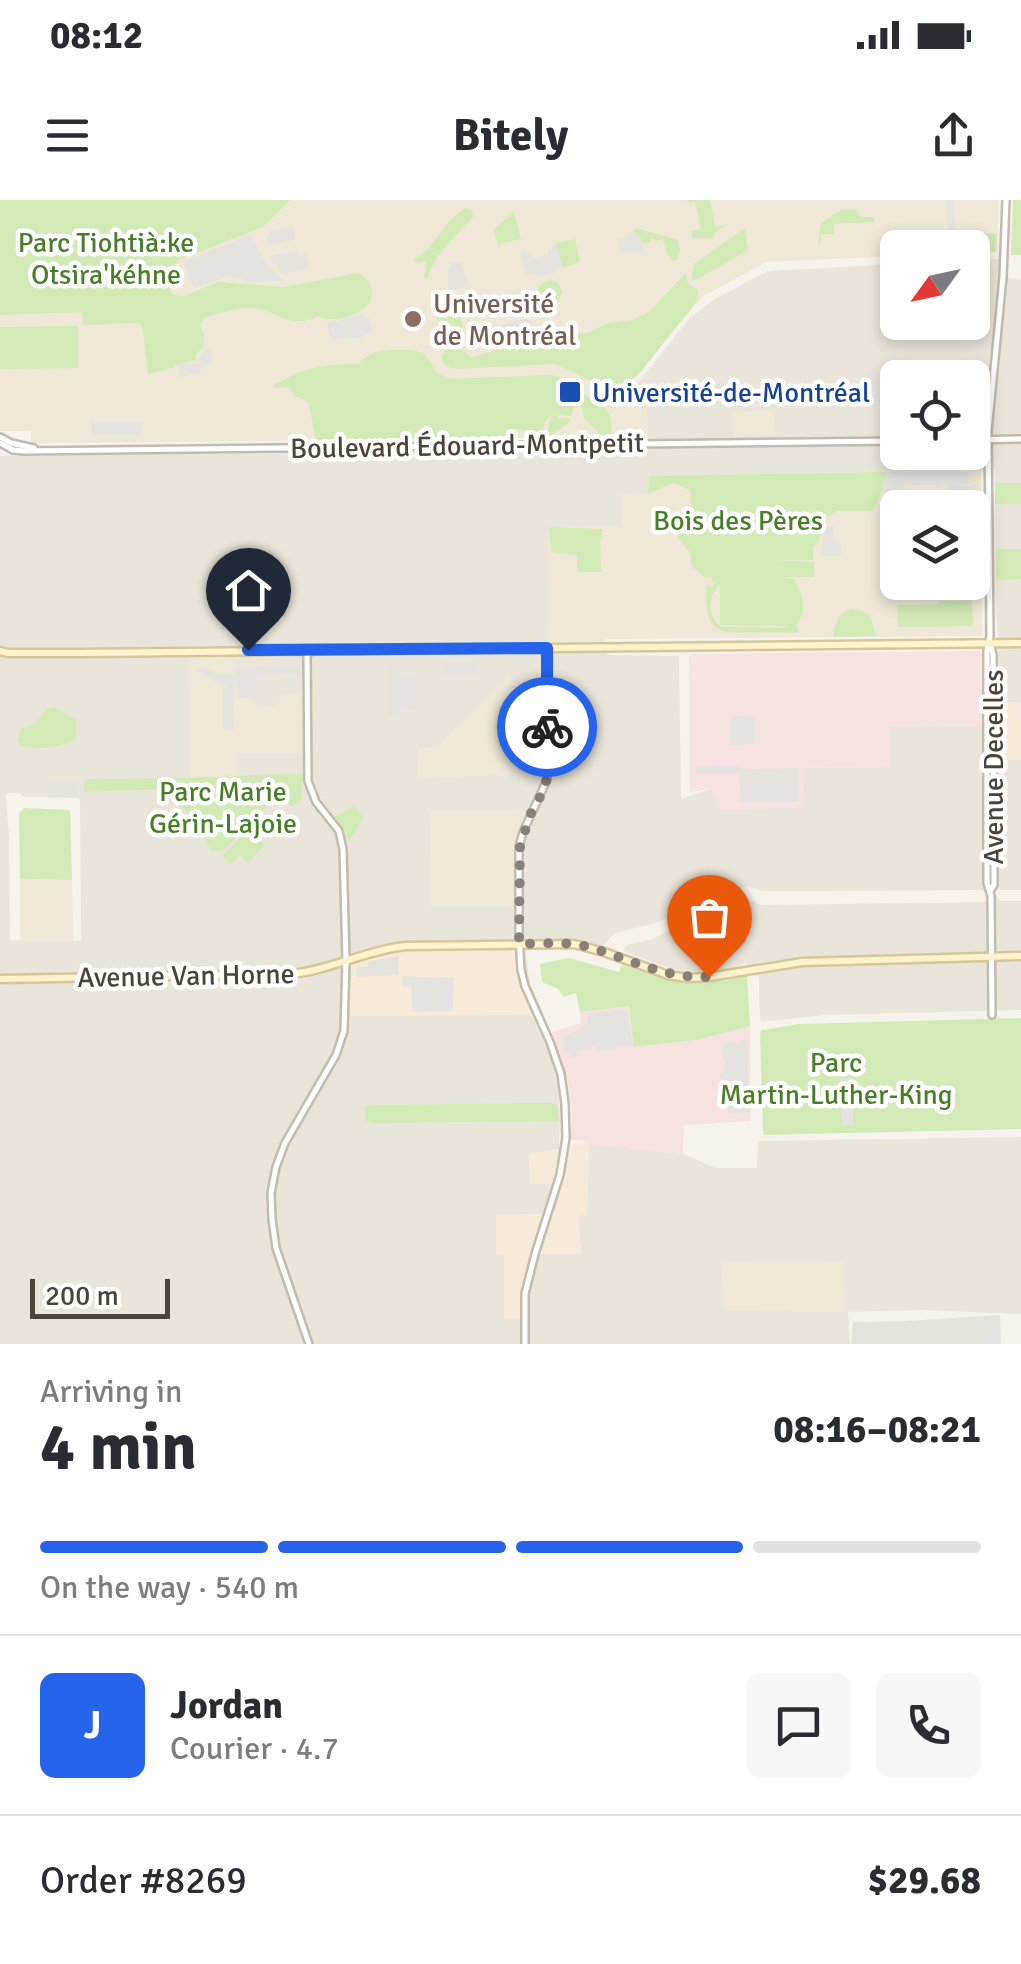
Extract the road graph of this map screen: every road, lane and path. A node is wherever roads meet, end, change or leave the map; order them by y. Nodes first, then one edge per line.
1 (1006, 200) edge
2 (990, 418) edge
3 (0, 440) edge
4 (880, 440) edge
5 (990, 440) edge
6 (1021, 440) edge
7 (988, 470) edge
8 (990, 643) junction
9 (1021, 643) edge
10 (547, 648) junction
11 (310, 650) junction
12 (3, 653) edge
13 (519, 944) junction
14 (991, 956) junction
15 (1021, 956) edge
16 (346, 960) junction
17 (0, 979) edge
18 (992, 1015) dead end
19 (310, 1344) edge
20 (525, 1344) edge

1 - 2 street, Avenue Decelles
3 - 4 street, Boulevard Édouard-Montpetit
5 - 6 street
7 - 8 street, Avenue Decelles
8 - 9 main road
8 - 10 main road
8 - 14 street, Avenue Decelles
10 - 11 main road
10 - 13 street
11 - 12 main road
11 - 16 street
13 - 14 main road, Avenue Van Horne
13 - 16 main road, Avenue Van Horne
13 - 20 street
14 - 15 main road, Avenue Van Horne
14 - 18 street, Avenue Decelles
16 - 17 main road, Avenue Van Horne
16 - 19 street

